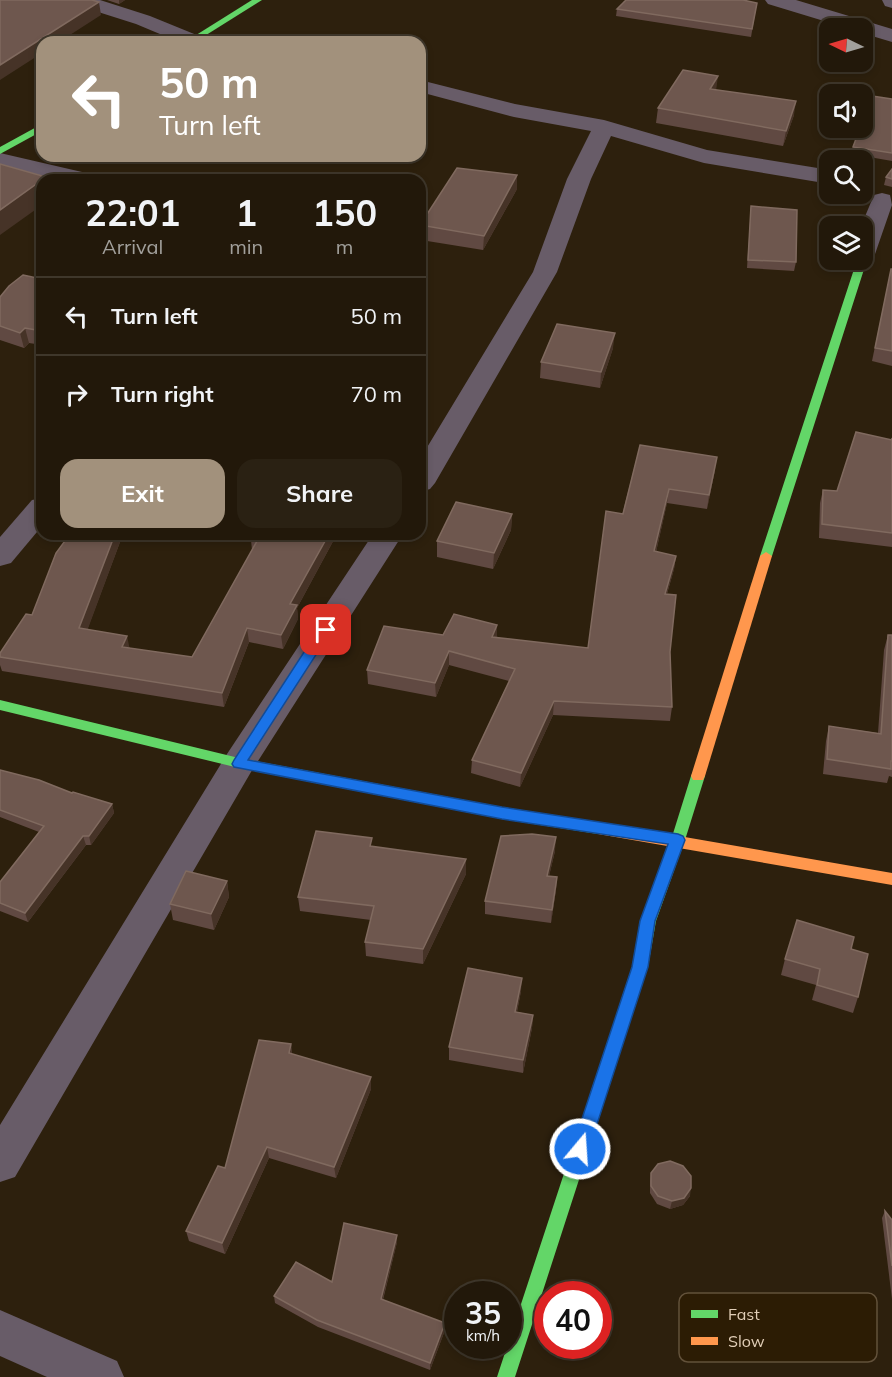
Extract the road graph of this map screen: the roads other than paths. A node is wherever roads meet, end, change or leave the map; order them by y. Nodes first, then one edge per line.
1 (80, 0) edge
2 (258, 0) edge
3 (775, 0) edge
4 (179, 36) edge
5 (201, 36) edge
6 (892, 36) edge
7 (426, 88) edge
8 (604, 127) junction
9 (36, 130) edge
10 (0, 151) edge
11 (0, 160) edge
12 (61, 174) edge
13 (819, 175) edge
14 (879, 197) edge
15 (873, 219) edge
16 (858, 270) edge
17 (426, 473) edge
18 (36, 514) edge
19 (384, 540) edge
20 (0, 556) edge
21 (0, 705) edge
22 (239, 764) junction
23 (678, 840) junction
24 (892, 879) edge
25 (0, 1164) edge
26 (0, 1333) edge
27 (101, 1377) edge
28 (506, 1377) edge

1 - 4 street
2 - 5 street
3 - 6 street
7 - 8 street
8 - 13 street
8 - 17 street
9 - 10 street
11 - 12 street
14 - 15 street
16 - 23 street
18 - 20 street
19 - 22 street
21 - 22 street
22 - 23 street
22 - 25 street
23 - 24 street
23 - 28 street
26 - 27 street

